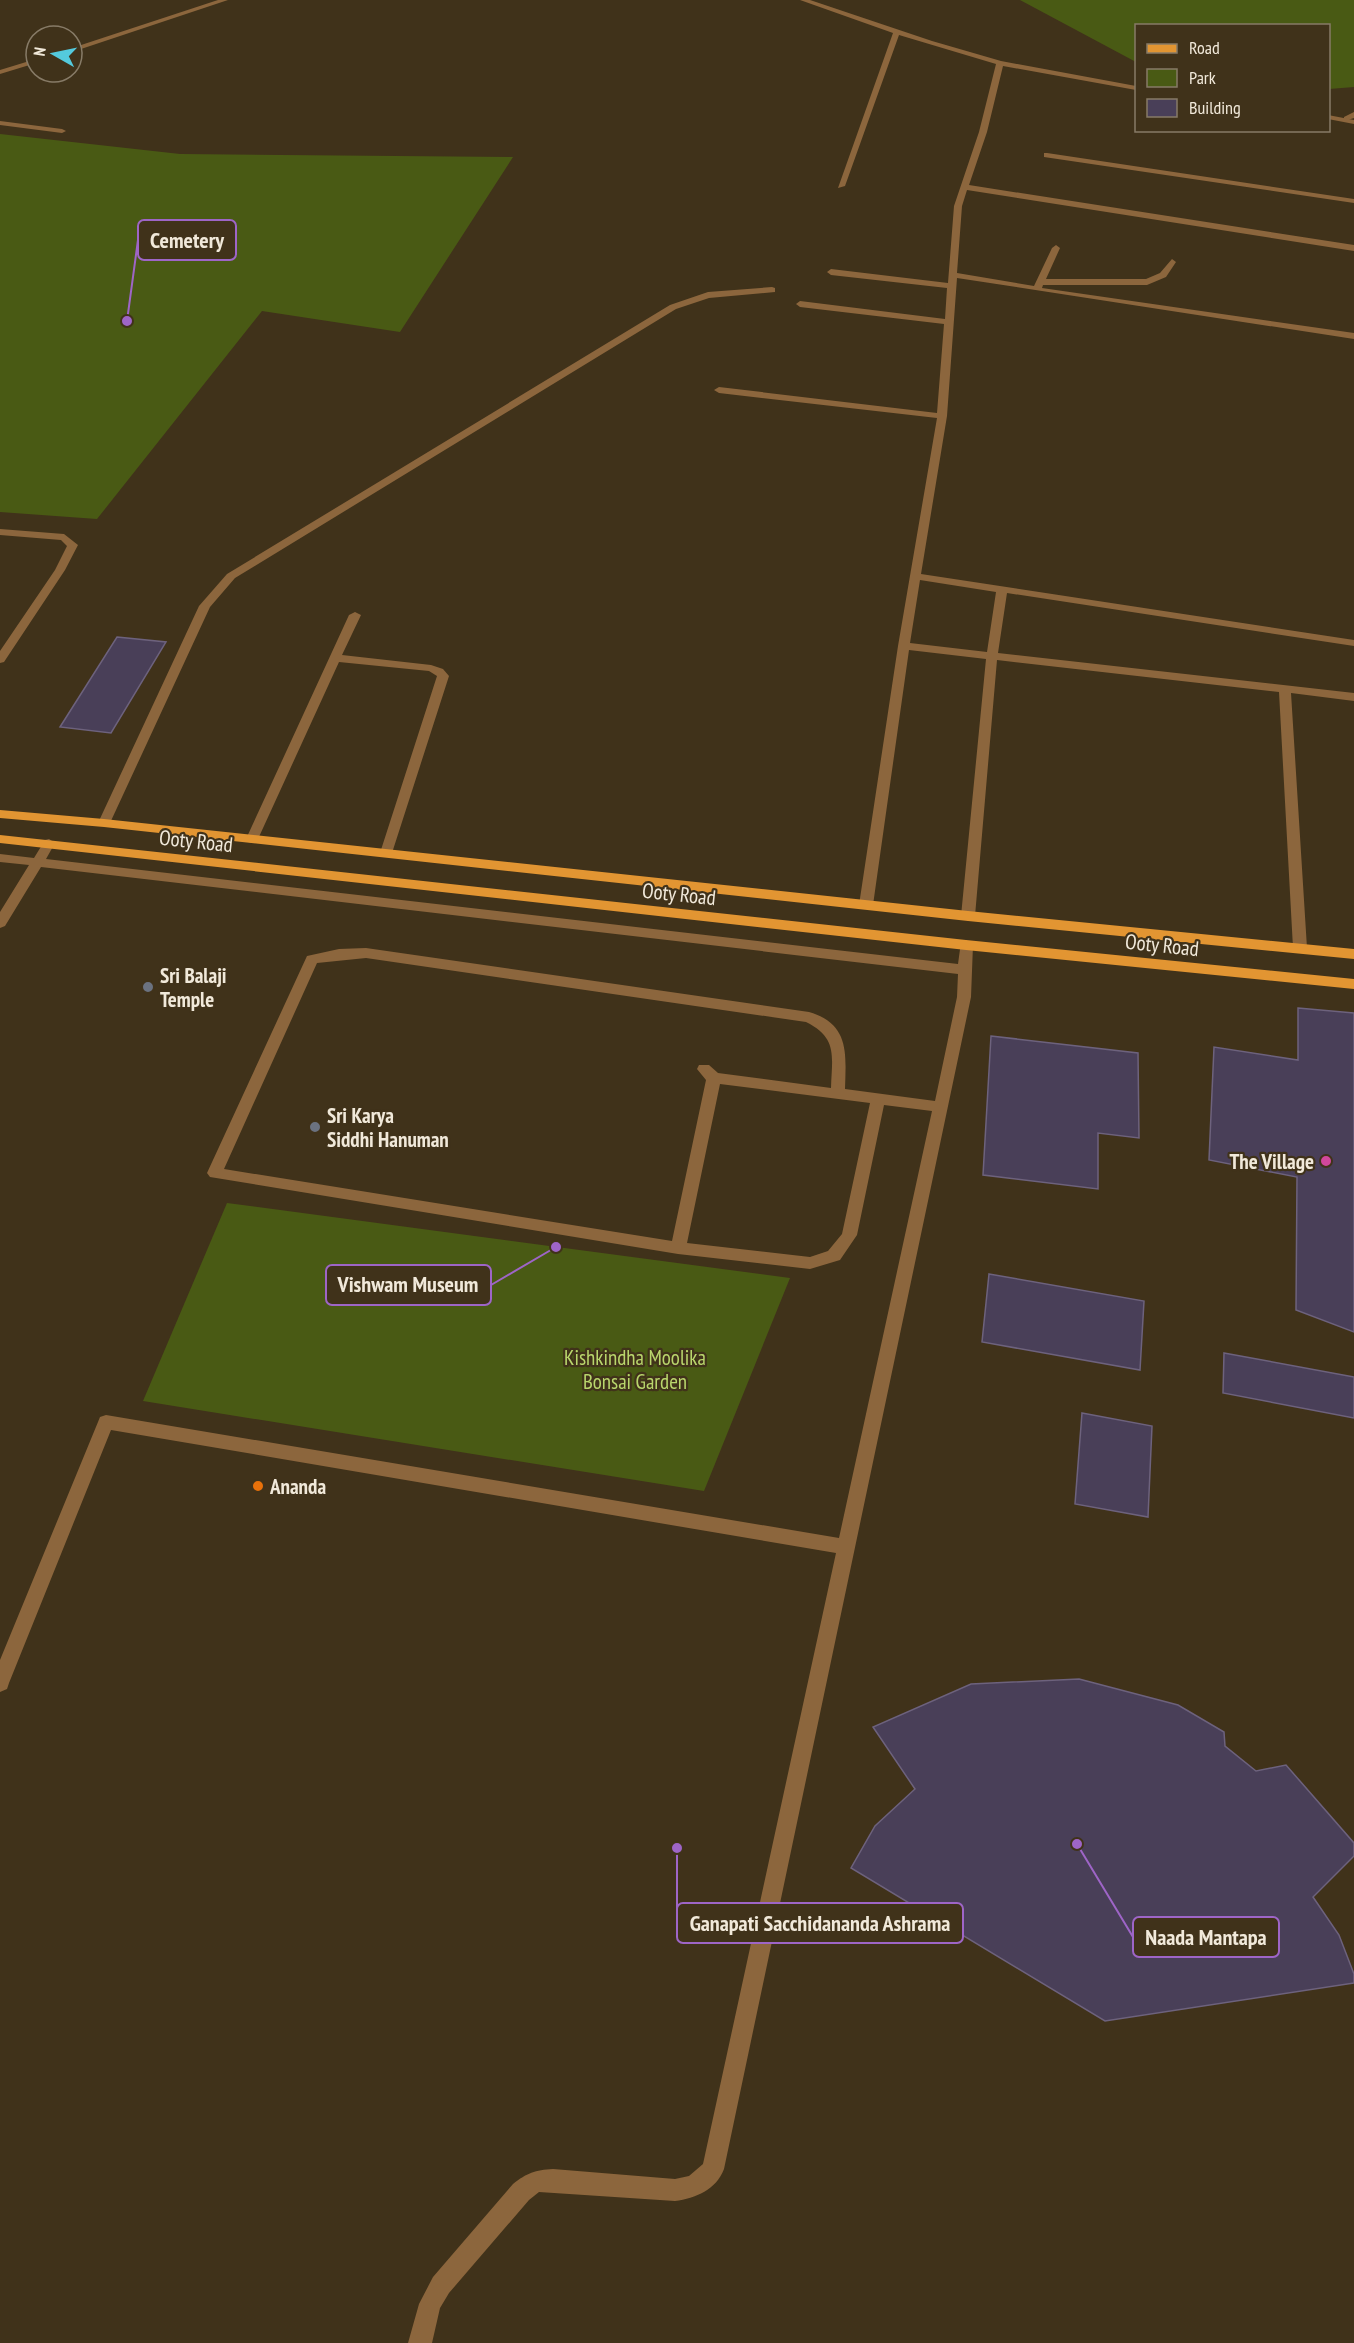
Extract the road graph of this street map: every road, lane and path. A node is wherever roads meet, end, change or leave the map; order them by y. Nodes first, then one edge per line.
1 (225, 0) edge
2 (803, 0) edge
3 (897, 32) junction
4 (84, 46) edge
5 (1000, 63) junction
6 (24, 65) edge
7 (0, 72) edge
8 (1135, 88) edge
9 (1330, 117) edge
10 (1352, 119) edge
11 (0, 123) edge
12 (62, 131) dead end
13 (1047, 155) dead end
14 (841, 186) dead end
15 (964, 187) junction
16 (1354, 201) edge
17 (1056, 248) dead end
18 (1354, 248) edge
19 (1172, 262) dead end
20 (831, 272) dead end
21 (952, 275) junction
22 (952, 286) junction
23 (1039, 286) junction
24 (772, 290) dead end
25 (800, 304) dead end
26 (948, 322) junction
27 (1354, 336) edge
28 (719, 390) dead end
29 (942, 416) junction
30 (0, 532) edge
31 (915, 576) junction
32 (1002, 591) junction
33 (355, 615) dead end
34 (1354, 643) edge
35 (904, 646) junction
36 (992, 655) junction
37 (334, 658) junction
38 (0, 660) edge
39 (1285, 690) junction
40 (1354, 697) edge
41 (0, 814) edge
42 (104, 823) junction
43 (6, 839) edge
44 (252, 839) junction
45 (49, 843) junction
46 (386, 853) junction
47 (1, 859) edge
48 (37, 862) junction
49 (866, 905) junction
50 (968, 916) junction
51 (0, 923) edge
52 (966, 945) junction
53 (1300, 948) junction
54 (1354, 954) edge
55 (965, 970) junction
56 (1354, 984) edge
57 (838, 1094) junction
58 (878, 1099) junction
59 (940, 1107) junction
60 (678, 1248) junction
61 (846, 1547) junction
62 (0, 1683) edge
63 (420, 2343) edge

1 - 4 street
2 - 3 street
3 - 5 street
3 - 14 street
5 - 8 street
5 - 15 street
6 - 7 street
9 - 10 street
11 - 12 street
13 - 16 street
15 - 18 street
15 - 21 street
17 - 23 street
19 - 23 street
20 - 22 street
21 - 22 street
21 - 23 street
22 - 26 street
23 - 27 street
24 - 42 street
25 - 26 street
26 - 29 street
28 - 29 street
29 - 31 street
30 - 38 street
31 - 32 street
31 - 35 street
32 - 34 street
32 - 36 street
33 - 37 street
35 - 36 street
35 - 49 street
36 - 39 street
36 - 50 street
37 - 44 street
37 - 46 street
39 - 40 street
39 - 53 street
41 - 42 main road, Ooty Road
42 - 44 main road, Ooty Road
43 - 45 main road, Ooty Road
43 - 47 street
44 - 46 main road, Ooty Road
45 - 48 street
45 - 52 main road, Ooty Road
46 - 49 main road, Ooty Road
47 - 48 street
48 - 51 street
48 - 55 street
49 - 50 main road, Ooty Road
50 - 53 main road, Ooty Road
52 - 55 street
52 - 56 main road, Ooty Road
53 - 54 main road, Ooty Road
55 - 59 street
57 - 58 street
57 - 60 street
57 - 60 street
58 - 59 street
58 - 60 street
59 - 61 street
61 - 62 street
61 - 63 street

